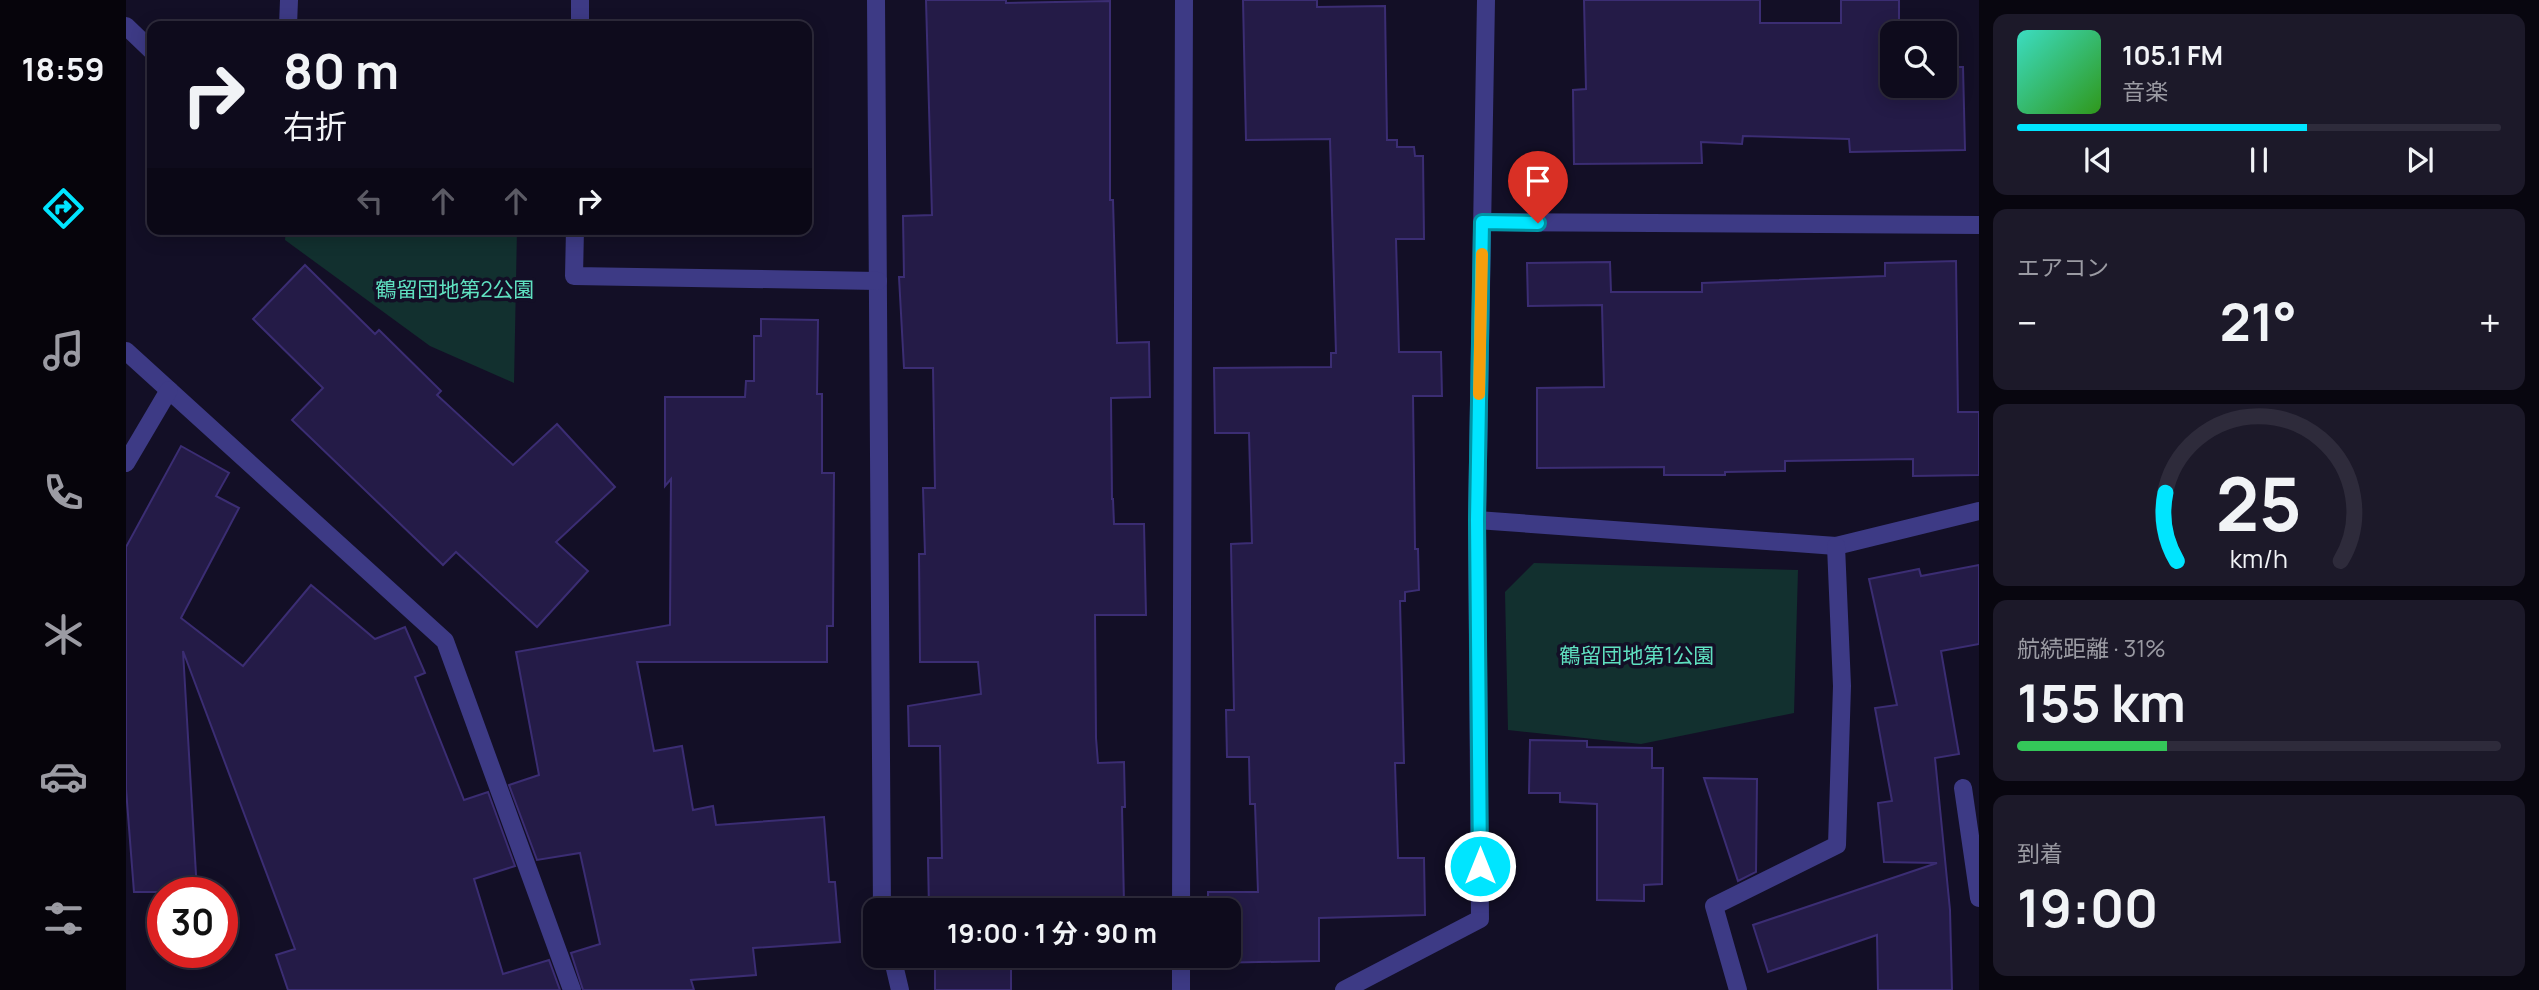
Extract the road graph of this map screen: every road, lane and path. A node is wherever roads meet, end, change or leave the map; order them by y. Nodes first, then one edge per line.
1 (289, 0) edge
2 (580, 0) edge
3 (876, 0) edge
4 (1184, 0) edge
5 (1486, 0) edge
6 (288, 21) edge
7 (580, 21) edge
8 (126, 26) edge
9 (147, 46) edge
10 (1482, 222) junction
11 (1979, 225) edge
12 (575, 235) edge
13 (878, 281) junction
14 (126, 351) edge
15 (169, 390) junction
16 (126, 463) edge
17 (1979, 511) edge
18 (1477, 520) junction
19 (1836, 546) junction
20 (1963, 789) dead end
21 (882, 898) edge
22 (1181, 898) edge
23 (1979, 898) edge
24 (895, 968) edge
25 (1181, 968) edge
26 (572, 990) edge
27 (900, 990) edge
28 (1181, 990) edge
29 (1344, 990) edge
30 (1738, 990) edge

1 - 6 street
2 - 7 street
3 - 13 street
4 - 22 street
5 - 10 street
8 - 9 street
10 - 11 street
10 - 18 street
12 - 13 street
13 - 21 street
14 - 15 street
15 - 16 street
15 - 26 street
17 - 19 street
18 - 19 street
18 - 29 street
19 - 30 street
20 - 23 street
24 - 27 street
25 - 28 street

